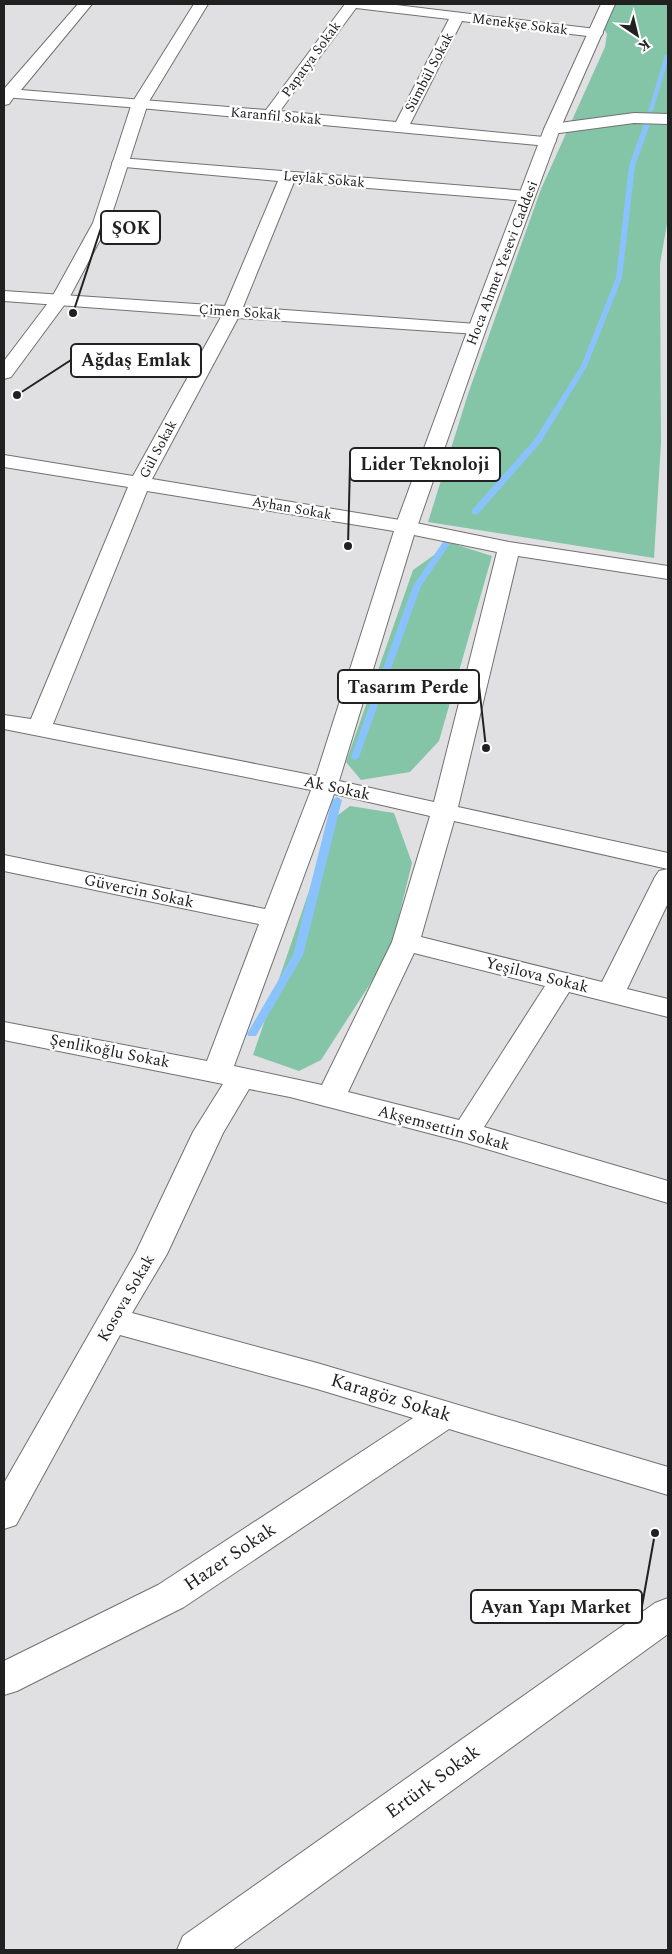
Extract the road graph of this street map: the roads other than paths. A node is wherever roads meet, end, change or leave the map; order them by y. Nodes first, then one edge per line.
1 (85, 4) edge
2 (201, 4) edge
3 (354, 4) edge
4 (608, 4) edge
5 (458, 16) junction
6 (596, 33) junction
7 (5, 96) edge
8 (140, 103) junction
9 (270, 115) junction
10 (668, 119) edge
11 (400, 127) junction
12 (550, 135) junction
13 (120, 163) junction
14 (288, 176) junction
15 (527, 196) junction
16 (4, 296) edge
17 (59, 300) junction
18 (232, 312) junction
19 (477, 329) junction
20 (4, 373) edge
21 (4, 461) edge
22 (140, 482) junction
23 (406, 527) junction
24 (509, 548) junction
25 (668, 572) edge
26 (4, 722) edge
27 (39, 728) junction
28 (325, 785) junction
29 (444, 811) junction
30 (668, 861) edge
31 (4, 863) edge
32 (668, 878) edge
33 (274, 919) junction
34 (406, 942) junction
35 (562, 981) junction
36 (611, 993) junction
37 (668, 1008) edge
38 (4, 1031) edge
39 (230, 1074) junction
40 (331, 1097) junction
41 (466, 1132) junction
42 (668, 1192) edge
43 (112, 1320) junction
44 (445, 1414) junction
45 (668, 1481) edge
46 (4, 1515) edge
47 (668, 1614) edge
48 (4, 1679) edge
49 (198, 1950) edge

1 - 7 street
2 - 8 street
3 - 5 street, Menekşe Sokak
3 - 9 street, Papatya Sokak
4 - 6 street, Hoca Ahmet Yesevi Caddesi
5 - 6 street, Menekşe Sokak
5 - 11 street, Sümbül Sokak
6 - 12 street, Hoca Ahmet Yesevi Caddesi
7 - 8 street, Karanfil Sokak
8 - 9 street, Karanfil Sokak
8 - 13 street
9 - 11 street, Karanfil Sokak
10 - 12 street, Karanfil Sokak
11 - 12 street, Karanfil Sokak
12 - 15 street, Hoca Ahmet Yesevi Caddesi
13 - 14 street, Leylak Sokak
13 - 17 street
14 - 15 street, Leylak Sokak
14 - 18 street, Gül Sokak
15 - 19 street, Hoca Ahmet Yesevi Caddesi
16 - 17 street, Çimen Sokak
17 - 18 street, Çimen Sokak
17 - 20 street
18 - 19 street, Çimen Sokak
18 - 22 street, Gül Sokak
19 - 23 street, Hoca Ahmet Yesevi Caddesi
21 - 22 street, Ayhan Sokak
22 - 23 street, Ayhan Sokak
22 - 27 street, Gül Sokak
23 - 24 street, Ayhan Sokak
23 - 28 street, Hoca Ahmet Yesevi Caddesi
24 - 25 street, Ayhan Sokak
24 - 29 street
26 - 27 street, Ak Sokak
27 - 28 street, Ak Sokak
28 - 29 street, Ak Sokak
28 - 33 street, Kosova Sokak
29 - 30 street, Ak Sokak
29 - 34 street
31 - 33 street, Güvercin Sokak
32 - 36 street
33 - 39 street, Kosova Sokak
34 - 35 street, Yeşilova Sokak
34 - 40 street
35 - 36 street, Yeşilova Sokak
35 - 41 street
36 - 37 street, Yeşilova Sokak
38 - 39 street, Şenlikoğlu Sokak
39 - 40 street, Akşemsettin Sokak
39 - 43 street, Kosova Sokak
40 - 41 street, Akşemsettin Sokak
41 - 42 street, Akşemsettin Sokak
43 - 44 street, Karagöz Sokak
43 - 46 street, Kosova Sokak
44 - 45 street, Karagöz Sokak
44 - 48 street, Hazer Sokak
47 - 49 street, Ertürk Sokak

